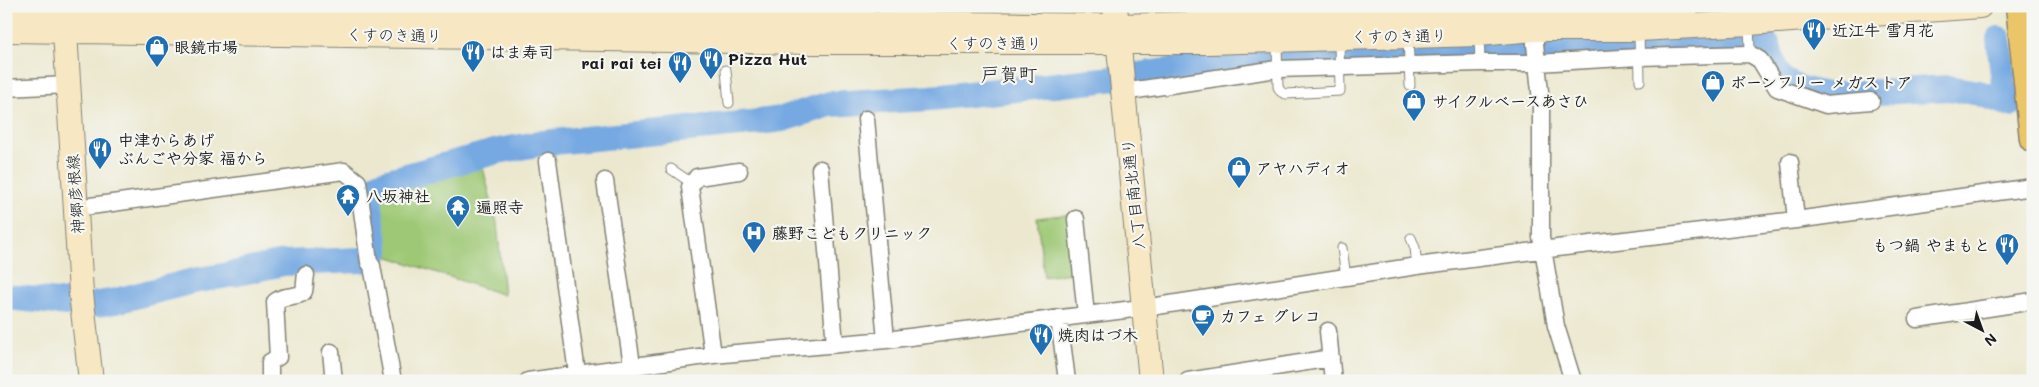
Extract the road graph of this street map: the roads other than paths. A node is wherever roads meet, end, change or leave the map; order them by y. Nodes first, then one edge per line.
1 (1688, 6) edge
2 (1980, 6) edge
3 (2019, 6) edge
4 (1886, 10) edge
5 (6, 12) edge
6 (64, 17) edge
7 (1368, 20) edge
8 (1206, 24) edge
9 (1117, 25) edge
10 (6, 30) edge
11 (1744, 33) edge
12 (1535, 36) edge
13 (1479, 40) junction
14 (1408, 42) junction
15 (1339, 44) junction
16 (1639, 45) junction
17 (1277, 56) junction
18 (1480, 60) junction
19 (1409, 62) junction
20 (1339, 65) junction
21 (726, 70) dead end
22 (1640, 81) dead end
23 (1122, 83) junction
24 (68, 85) junction
25 (1410, 86) dead end
26 (6, 88) edge
27 (1871, 101) dead end
28 (729, 104) dead end
29 (866, 119) dead end
30 (2033, 140) edge
31 (548, 161) dead end
32 (1790, 162) dead end
33 (671, 169) dead end
34 (820, 170) dead end
35 (739, 171) dead end
36 (605, 180) dead end
37 (693, 184) junction
38 (2033, 187) edge
39 (76, 208) junction
40 (1076, 219) dead end
41 (1796, 220) junction
42 (1412, 238) dead end
43 (1342, 248) dead end
44 (1542, 250) junction
45 (1416, 266) junction
46 (306, 275) dead end
47 (1346, 277) junction
48 (2033, 300) edge
49 (1143, 307) junction
50 (1086, 314) junction
51 (1059, 318) junction
52 (1917, 319) dead end
53 (1328, 332) dead end
54 (886, 340) junction
55 (835, 344) junction
56 (332, 352) dead end
57 (713, 355) junction
58 (1331, 358) junction
59 (625, 371) edge
60 (577, 373) junction
61 (91, 381) edge
62 (270, 381) edge
63 (334, 381) edge
64 (393, 381) edge
65 (528, 381) edge
66 (1066, 381) edge
67 (1151, 381) edge
68 (1188, 381) edge
69 (1333, 381) edge
70 (1573, 381) edge

1 - 12 main road, くすのき通り
2 - 4 main road, くすのき通り
3 - 30 main road
4 - 11 main road, くすのき通り
5 - 6 main road, くすのき通り
6 - 9 main road, くすのき通り
6 - 9 main road, くすのき通り
6 - 10 main road, くすのき通り
6 - 24 main road, 神郷彦根線
7 - 8 main road, くすのき通り
7 - 12 main road, くすのき通り
7 - 14 main road, くすのき通り
7 - 15 main road, くすのき通り
8 - 9 main road, くすのき通り
8 - 17 main road, くすのき通り
9 - 23 main road, 八丁目南北通り
11 - 16 main road, くすのき通り
11 - 16 street
11 - 27 street
12 - 13 main road, くすのき通り
12 - 16 main road, くすのき通り
12 - 16 street
12 - 18 street
12 - 44 street
13 - 14 main road, くすのき通り
13 - 18 lane
14 - 19 lane
15 - 17 main road, くすのき通り
15 - 20 lane
16 - 22 lane
17 - 20 street
17 - 20 lane
17 - 23 street
18 - 19 street
19 - 20 street
19 - 25 lane
21 - 28 lane
23 - 49 main road, 八丁目南北通り
24 - 26 street
24 - 39 main road, 神郷彦根線
29 - 54 street
31 - 60 street
32 - 41 street
33 - 37 lane
34 - 55 street
35 - 37 street
36 - 59 street
37 - 57 street
38 - 41 street
39 - 61 main road, 神郷彦根線
39 - 64 street
40 - 50 street
41 - 44 street
42 - 45 lane
43 - 47 lane
44 - 45 street
44 - 70 street
45 - 47 street
46 - 62 street
47 - 49 street
48 - 52 street
49 - 50 street
49 - 67 main road, 八丁目南北通り
50 - 51 street
51 - 54 street
51 - 66 street
53 - 58 street
54 - 55 street
55 - 57 street
56 - 63 street
57 - 59 street
58 - 68 street
58 - 69 street
59 - 60 street
60 - 65 street

